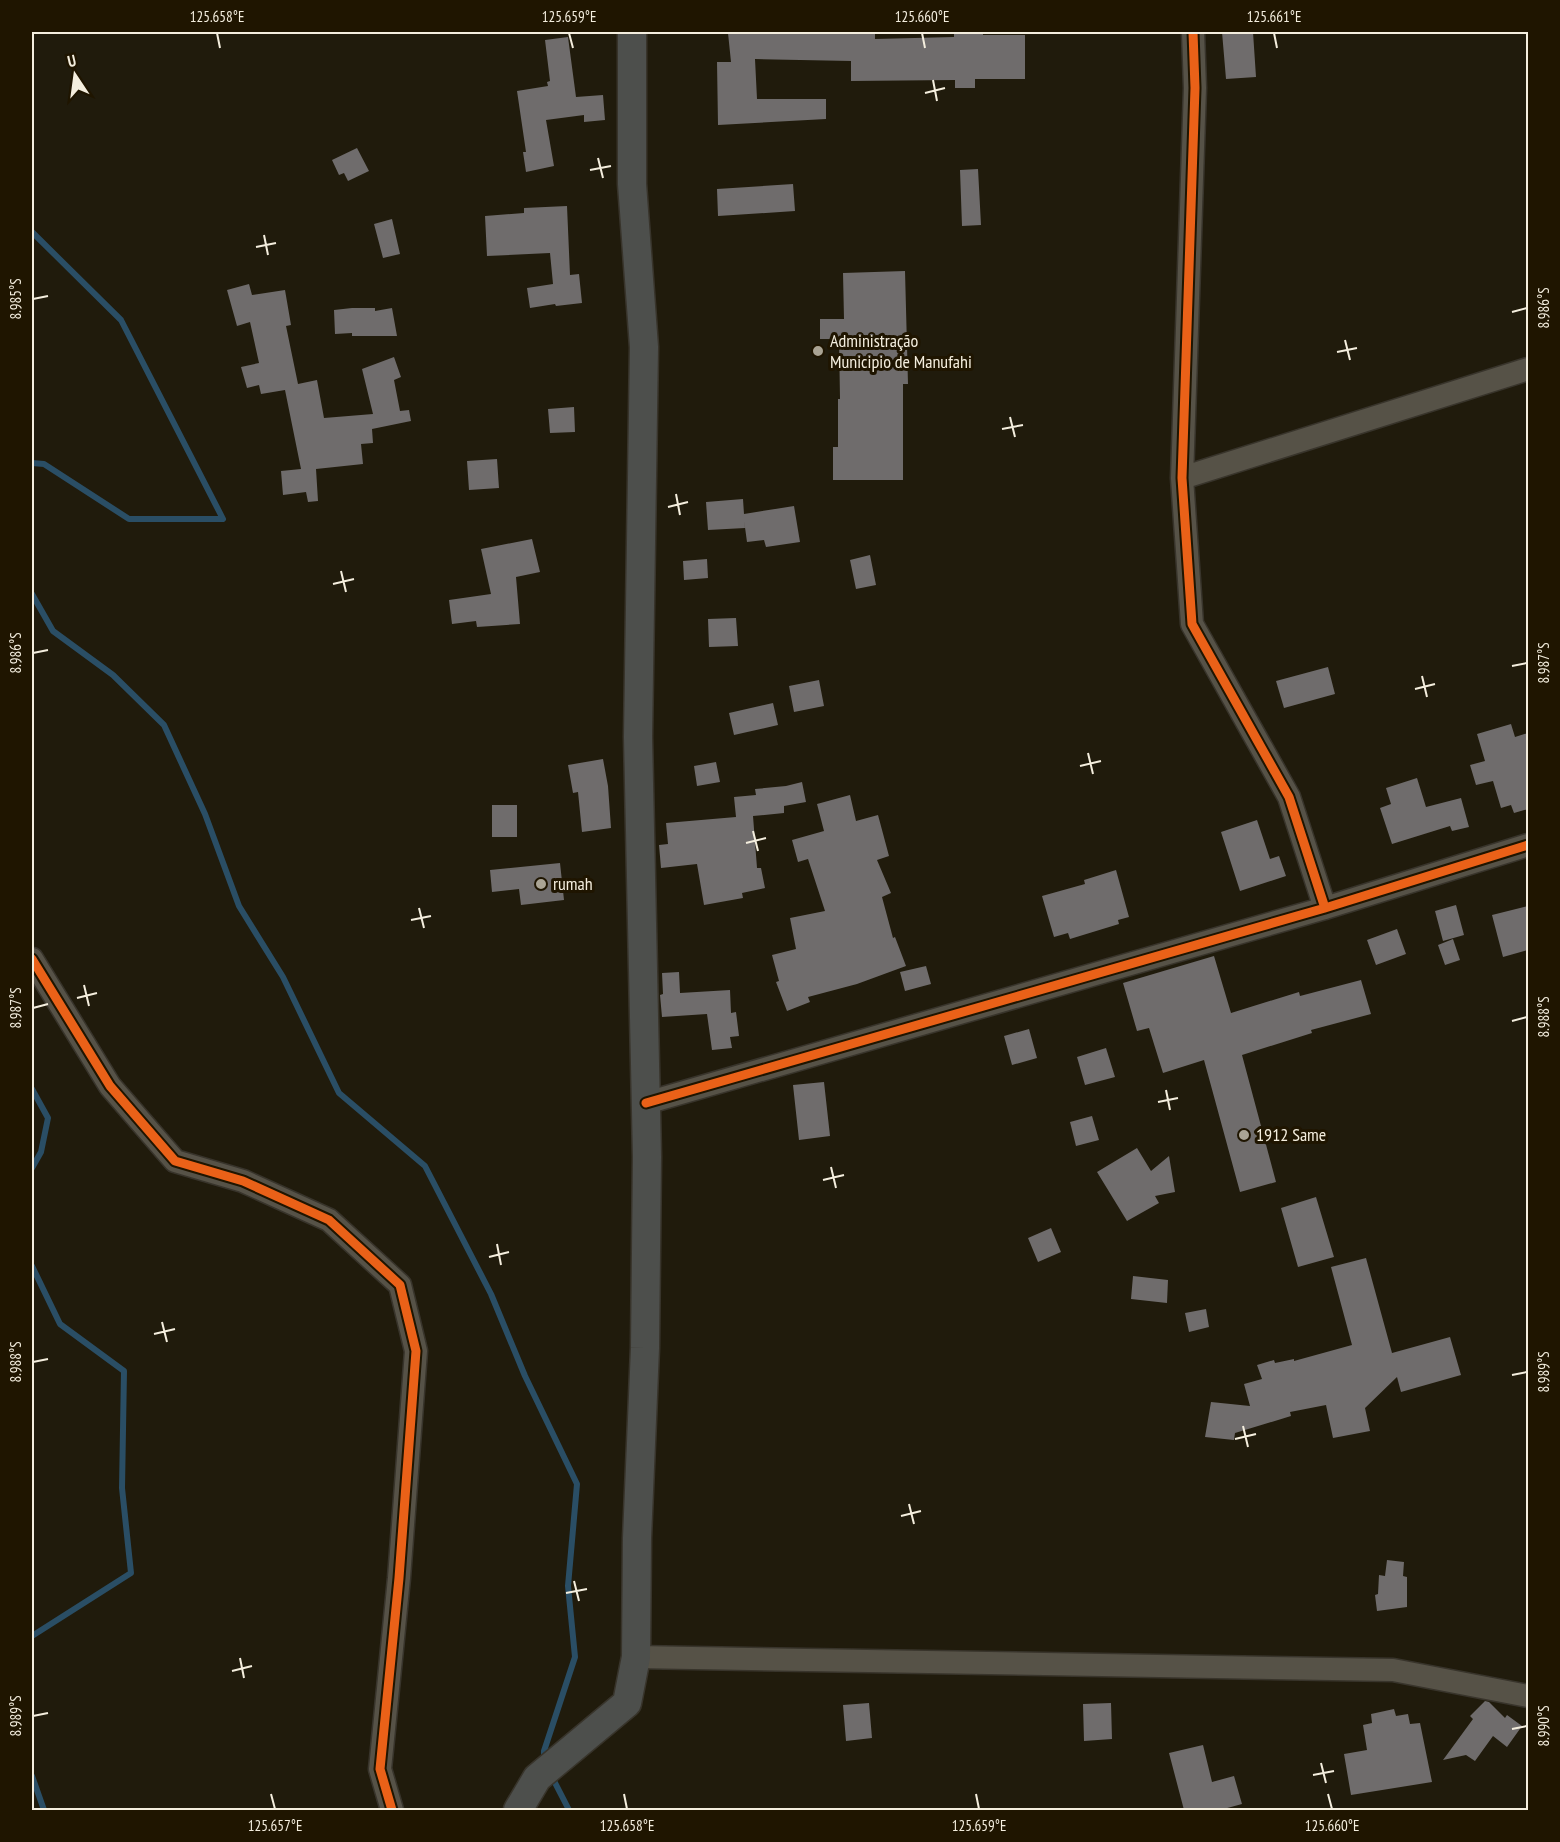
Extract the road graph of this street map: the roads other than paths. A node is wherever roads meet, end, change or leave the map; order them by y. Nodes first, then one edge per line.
1 (632, 32) edge
2 (1193, 32) edge
3 (1528, 369) edge
4 (1182, 478) junction
5 (1528, 845) edge
6 (1325, 908) junction
7 (32, 959) edge
8 (646, 1103) junction
9 (636, 1657) junction
10 (1528, 1696) edge
11 (392, 1810) edge
12 (518, 1810) edge

1 - 8 main road
2 - 4 street
3 - 4 street
4 - 6 street
5 - 6 street
6 - 8 street
7 - 11 street
8 - 9 main road
9 - 10 street
9 - 12 main road

